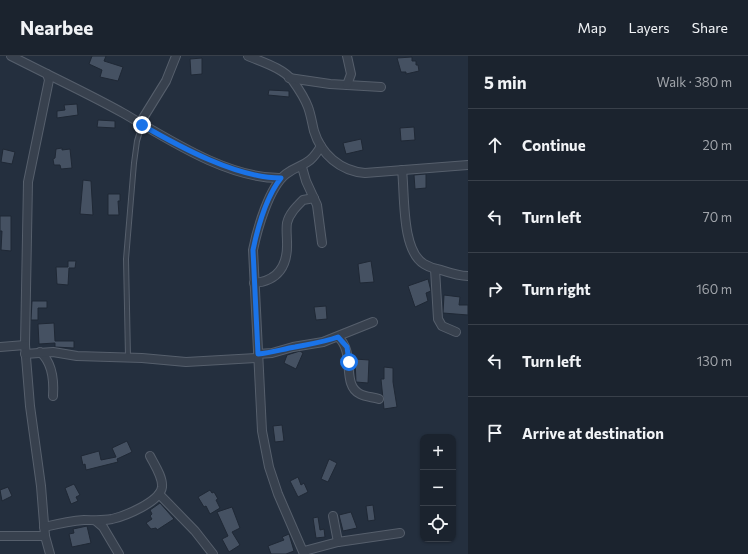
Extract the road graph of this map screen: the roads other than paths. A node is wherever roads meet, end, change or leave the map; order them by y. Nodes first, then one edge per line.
1 (11, 56) edge
2 (176, 56) edge
3 (248, 56) edge
4 (347, 56) edge
5 (265, 59) edge
6 (47, 74) junction
7 (289, 78) junction
8 (346, 85) junction
9 (381, 87) dead end
10 (141, 124) junction
11 (321, 146) junction
12 (468, 164) edge
13 (302, 166) junction
14 (402, 170) junction
15 (281, 178) junction
16 (314, 198) junction
17 (322, 243) dead end
18 (435, 268) junction
19 (468, 276) edge
20 (254, 283) junction
21 (373, 322) dead end
22 (456, 332) dead end
23 (338, 337) junction
24 (25, 345) junction
25 (0, 347) edge
26 (40, 352) junction
27 (25, 354) junction
28 (258, 356) junction
29 (128, 357) junction
30 (53, 396) dead end
31 (379, 398) dead end
32 (150, 456) dead end
33 (159, 494) junction
34 (333, 516) dead end
35 (96, 521) junction
36 (44, 527) junction
37 (400, 533) dead end
38 (0, 536) edge
39 (45, 536) junction
40 (338, 542) junction
41 (304, 553) edge
42 (50, 554) edge
43 (119, 554) edge
44 (213, 554) edge

1 - 6 street
2 - 10 street
3 - 5 street
4 - 8 street
5 - 7 street
6 - 10 street
6 - 24 street
7 - 8 street
7 - 11 street
8 - 9 street
10 - 15 street
10 - 29 lane
11 - 13 street
11 - 14 street
12 - 14 street
13 - 15 street
13 - 16 street
14 - 18 street
15 - 20 street
16 - 17 street
16 - 20 street
18 - 19 street
18 - 22 street
20 - 28 street
21 - 23 street
23 - 28 street
23 - 31 street
24 - 25 street
24 - 27 street
26 - 27 street
26 - 29 street
26 - 30 street
27 - 36 street
28 - 29 street
28 - 41 street
32 - 33 street
33 - 35 street
33 - 44 street
34 - 40 street
35 - 36 street
35 - 43 street
36 - 39 street
37 - 40 street
38 - 39 street
39 - 42 street
40 - 41 street

